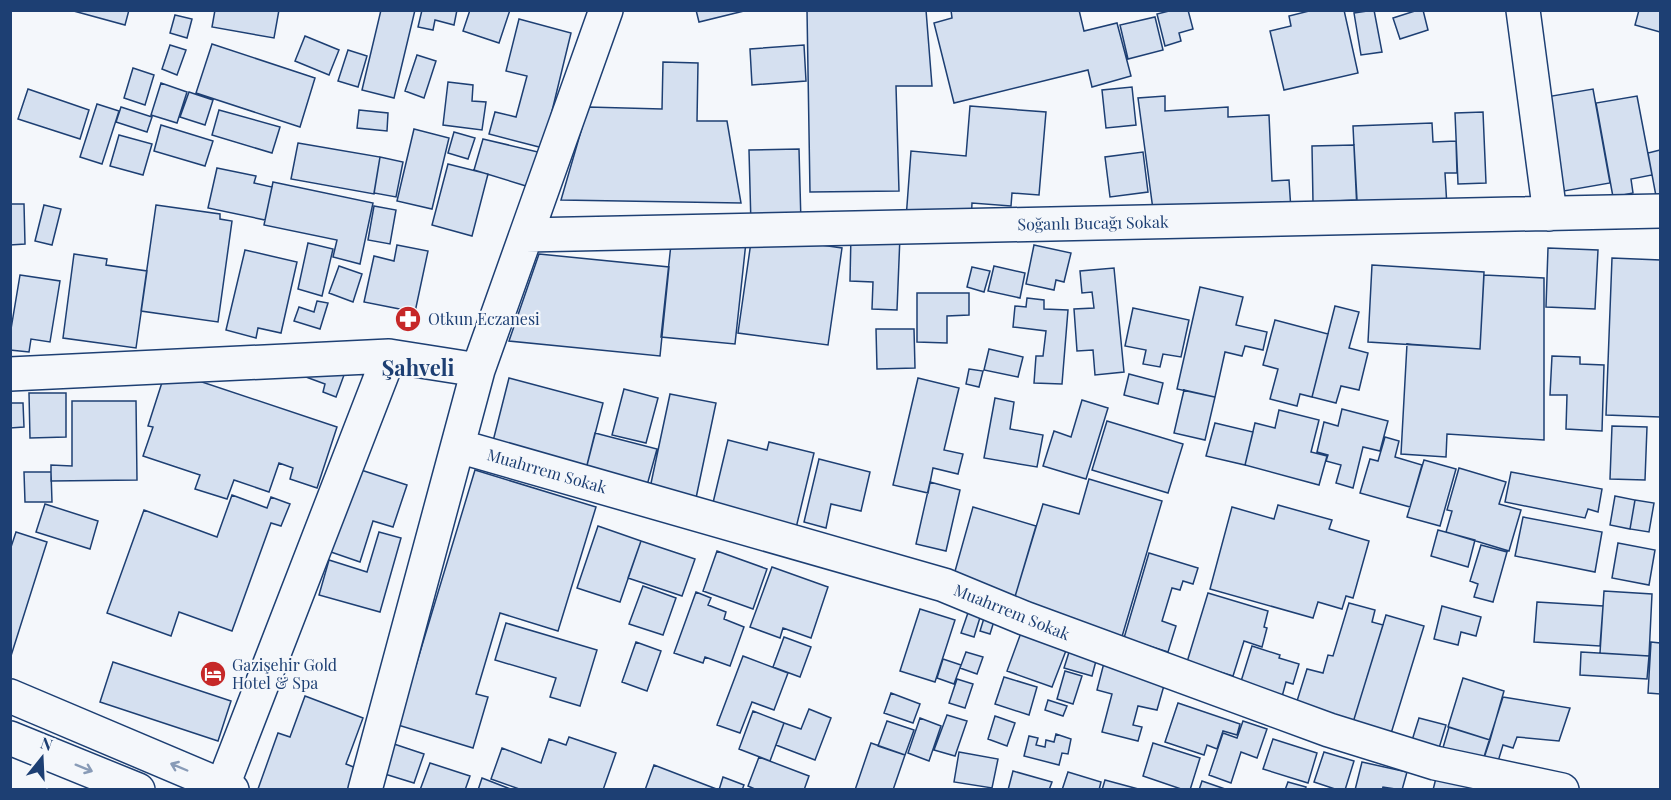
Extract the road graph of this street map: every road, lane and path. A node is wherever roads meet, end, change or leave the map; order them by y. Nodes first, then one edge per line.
1 (606, 10) edge
2 (1523, 10) edge
3 (1660, 211) edge
4 (1550, 214) junction
5 (526, 235) junction
6 (389, 356) junction
7 (478, 370) junction
8 (10, 374) edge
9 (458, 446) junction
10 (10, 696) edge
11 (10, 738) edge
12 (228, 787) edge
13 (138, 789) edge
14 (365, 789) edge
15 (1562, 789) edge

1 - 5 street
2 - 4 street
3 - 4 street, Soğanlı Bucağı Sokak
4 - 5 street, Soğanlı Bucağı Sokak
5 - 7 street
6 - 7 street
6 - 8 street
6 - 12 street
7 - 9 street
9 - 14 street
9 - 15 street, Muahrrem Sokak
12 -> 10 street
11 -> 13 street

